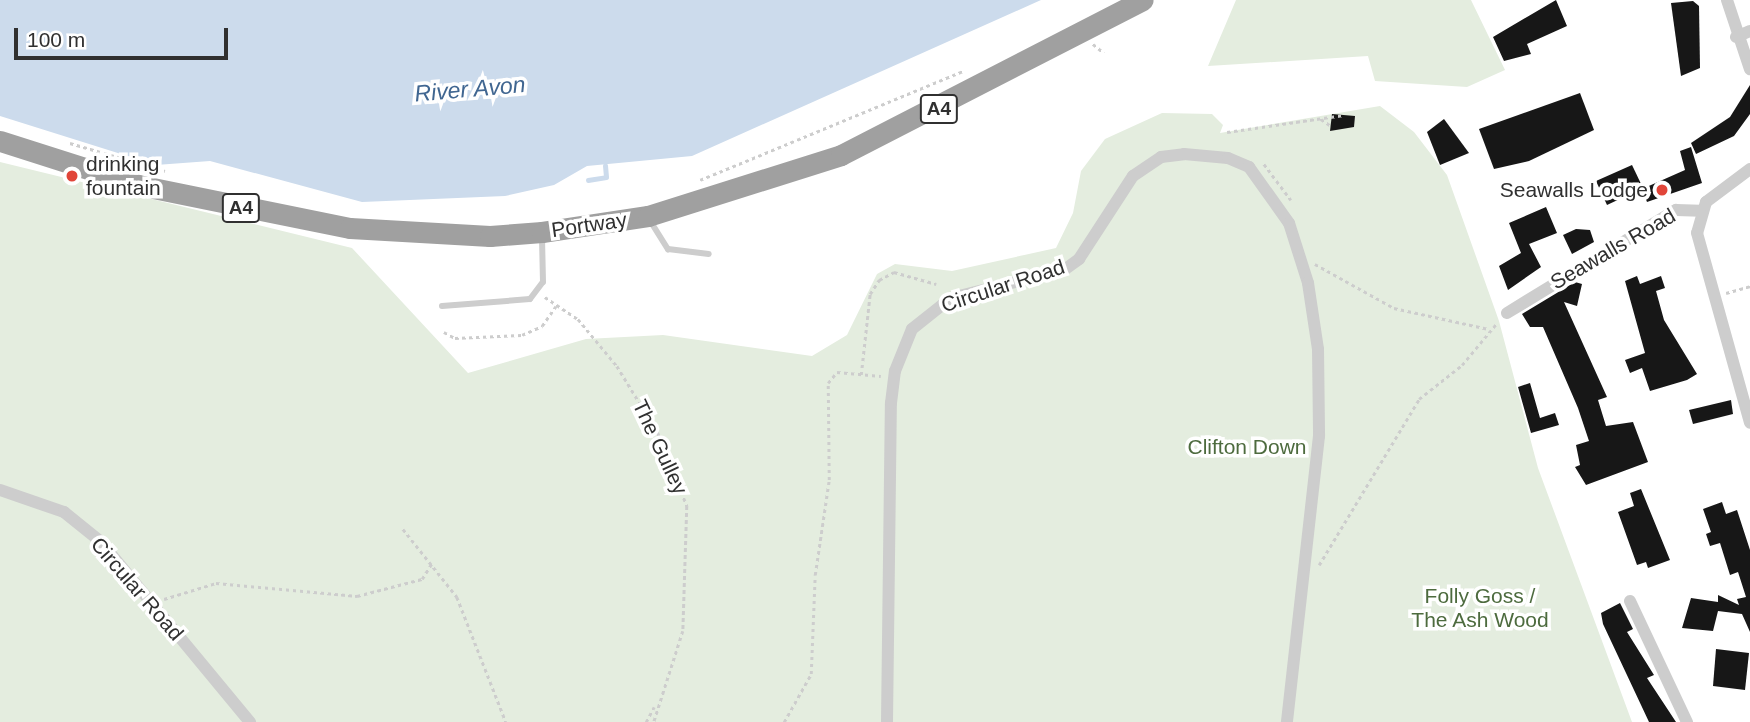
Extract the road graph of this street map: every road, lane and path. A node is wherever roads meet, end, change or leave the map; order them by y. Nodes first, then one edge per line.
1 (1143, 0) edge
2 (1727, 0) edge
3 (1750, 31) edge
4 (1736, 37) junction
5 (1750, 69) edge
6 (966, 70) dead end
7 (1344, 115) dead end
8 (1318, 118) junction
9 (1331, 127) dead end
10 (1227, 132) dead end
11 (57, 140) dead end
12 (0, 141) edge
13 (1750, 169) edge
14 (171, 173) dead end
15 (692, 182) dead end
16 (1700, 211) junction
17 (648, 216) junction
18 (542, 232) junction
19 (709, 254) dead end
20 (1315, 264) dead end
21 (936, 284) dead end
22 (1750, 286) edge
23 (538, 291) junction
24 (1714, 297) junction
25 (442, 306) dead end
26 (556, 306) junction
27 (1507, 313) joint
28 (1489, 329) junction
29 (444, 332) dead end
30 (861, 375) junction
31 (884, 376) dead end
32 (1750, 423) edge
33 (0, 490) edge
34 (403, 529) dead end
35 (432, 562) junction
36 (1317, 568) dead end
37 (160, 600) dead end
38 (1630, 601) dead end
39 (655, 704) junction
40 (250, 722) edge
41 (506, 722) edge
42 (646, 722) edge
43 (653, 722) edge
44 (784, 722) edge
45 (887, 722) edge
46 (1287, 722) edge
47 (1687, 722) edge

1 - 17 highway, Portway / A4
2 - 4 street
3 - 4 street
4 - 5 street
6 - 15 path
7 - 8 path
8 - 9 path
8 - 10 path
11 - 14 path
12 - 18 highway, Portway / A4
13 - 16 street, Seawalls Road
16 - 24 street
16 - 27 street, Seawalls Road
17 - 18 highway, Portway / A4
17 - 19 lane
18 - 23 lane
20 - 28 path
21 - 30 path
22 - 24 path
23 - 25 lane
23 - 26 path, The Gulley
24 - 32 street
26 - 29 path
26 - 39 path, The Gulley
27 - 28 path
28 - 36 path
30 - 31 path
30 - 44 path
33 - 40 street, Circular Road
34 - 35 path
35 - 37 path
35 - 41 path
38 - 47 street
39 - 42 path
39 - 43 path, The Gulley
45 - 46 street, Circular Road

